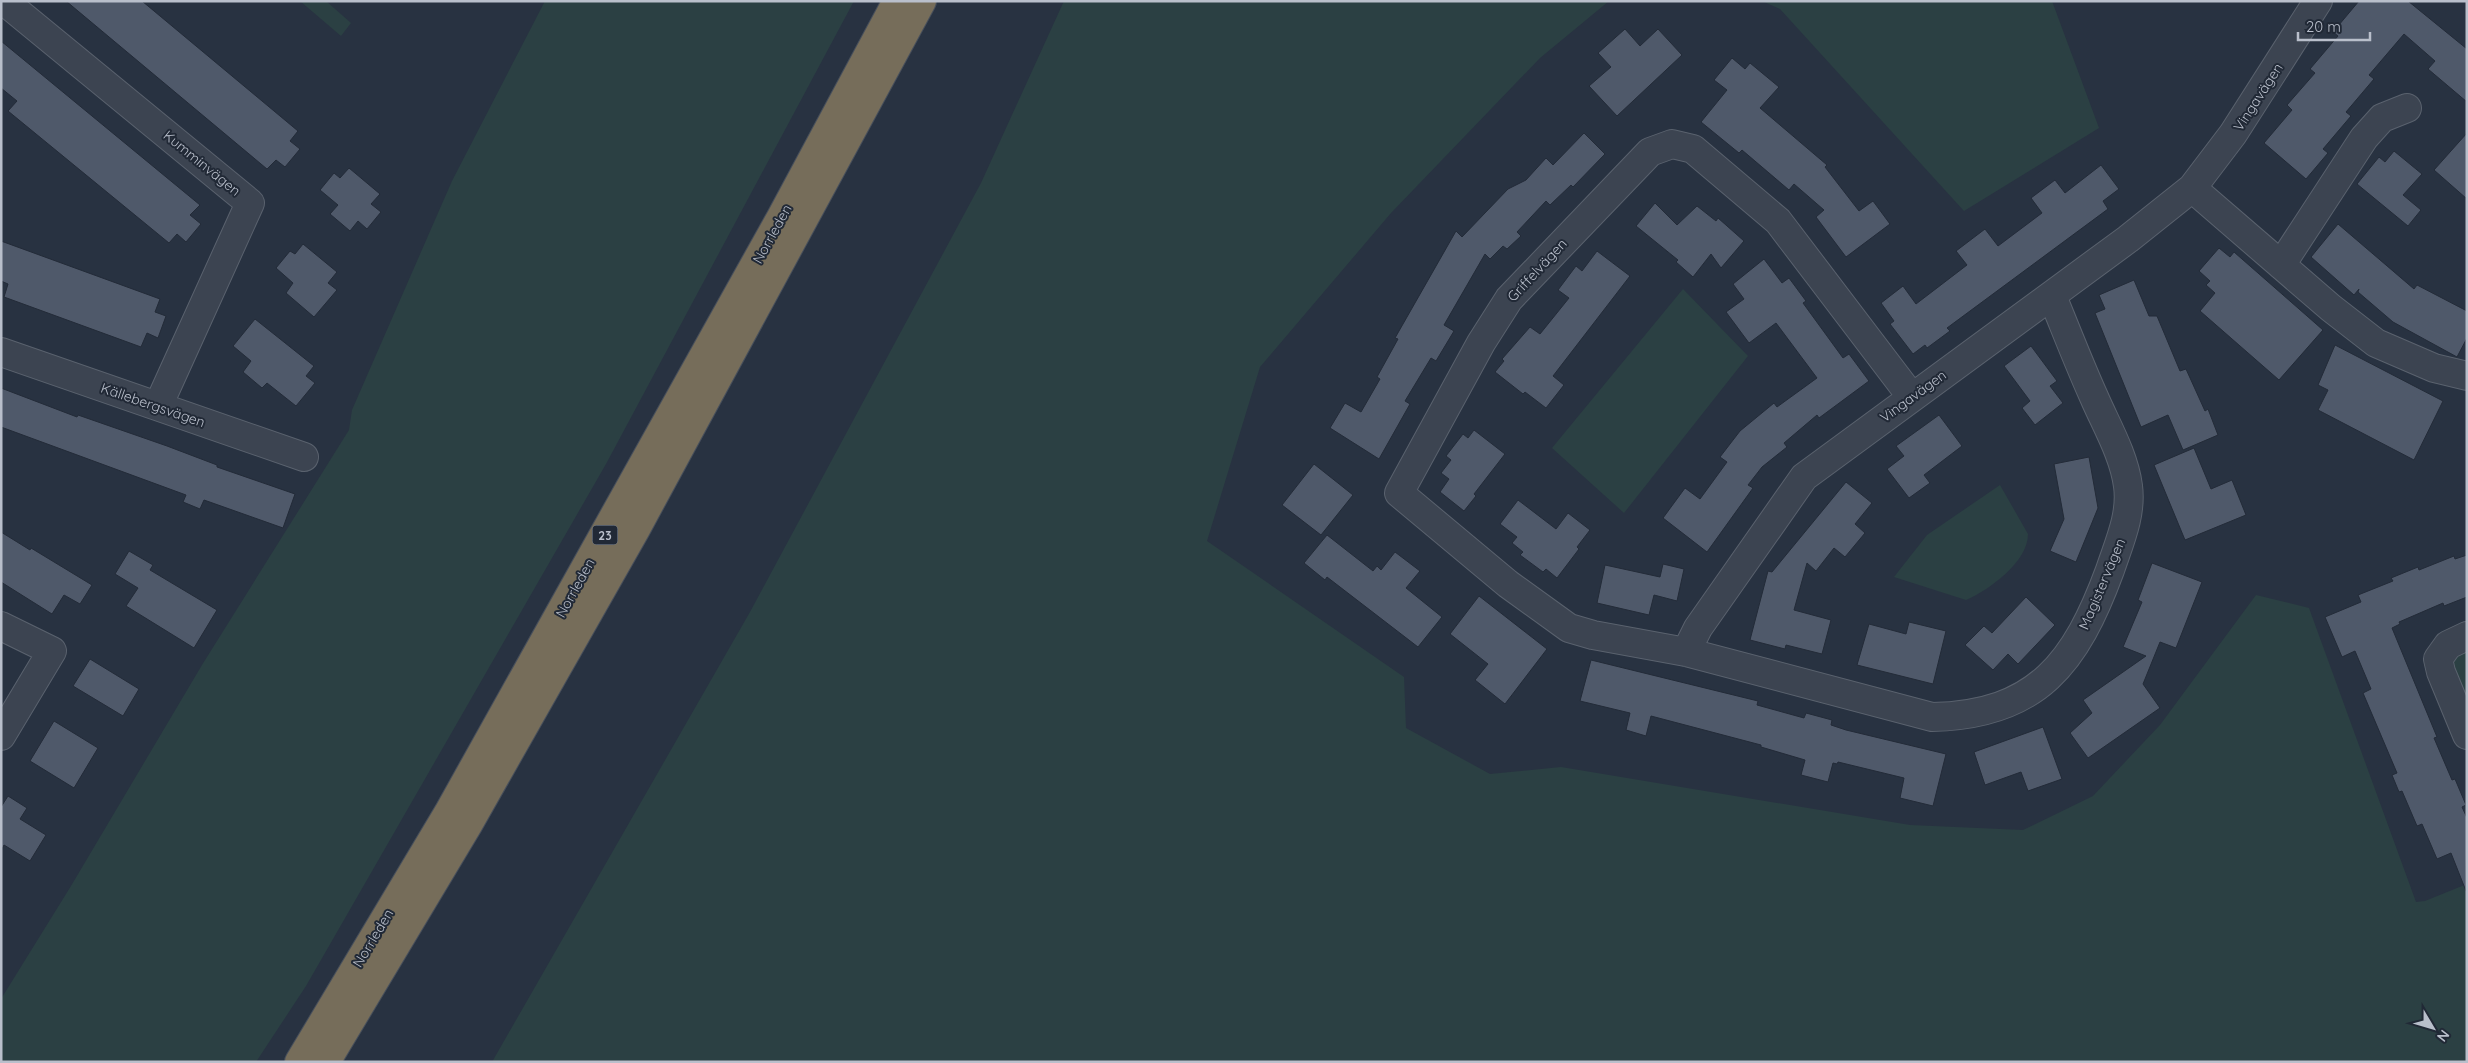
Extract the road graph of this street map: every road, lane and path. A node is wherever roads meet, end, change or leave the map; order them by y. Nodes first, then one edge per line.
1 (4, 1) edge
2 (897, 1) edge
3 (922, 1) edge
4 (2318, 1) edge
5 (2407, 108) dead end
6 (2192, 188) junction
7 (2281, 265) junction
8 (2052, 296) junction
9 (1, 352) edge
10 (2467, 376) edge
11 (1911, 396) junction
12 (158, 406) junction
13 (304, 457) dead end
14 (1, 626) edge
15 (2467, 636) edge
16 (1686, 652) junction
17 (1, 736) edge
18 (2467, 736) edge
19 (298, 1062) edge
20 (326, 1062) edge

1 - 12 street, Kumminvägen
2 - 19 highway, Norrleden / 23
3 - 20 highway, Norrleden / 23
4 - 6 street, Vingavägen
5 - 7 street
6 - 7 street
6 - 8 street, Vingavägen
7 - 10 street
8 - 11 street, Vingavägen
8 - 16 street, Magistervägen
9 - 12 street, Källebergsvägen
11 - 16 street, Vingavägen
11 - 16 street, Griffelvägen
12 - 13 street, Källebergsvägen
14 - 17 street
15 - 18 street

